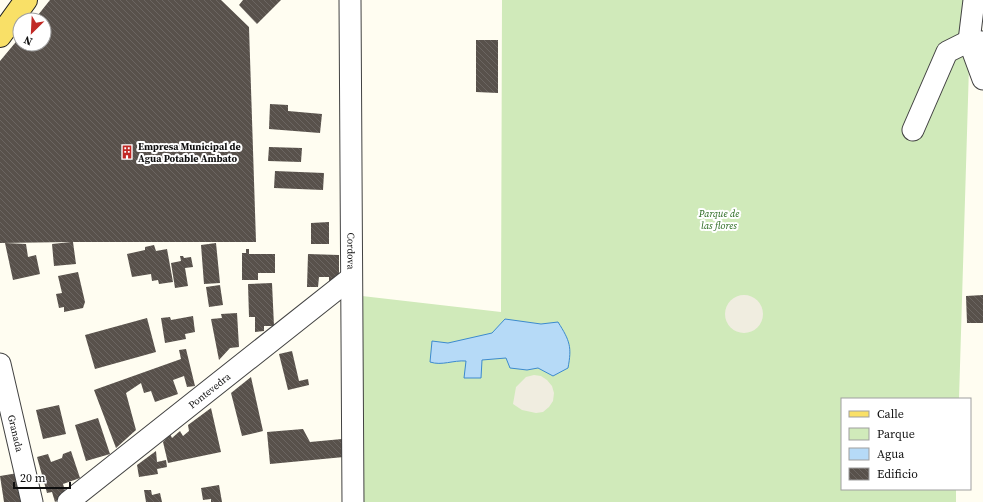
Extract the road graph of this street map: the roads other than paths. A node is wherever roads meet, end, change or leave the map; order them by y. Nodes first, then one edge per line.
1 (26, 0) edge
2 (350, 0) edge
3 (974, 0) edge
4 (0, 36) edge
5 (976, 42) edge
6 (983, 80) edge
7 (913, 130) dead end
8 (351, 278) junction
9 (0, 364) edge
10 (32, 502) edge
11 (68, 502) edge
12 (352, 502) edge

1 - 4 main road
2 - 8 street, Cordova
3 - 5 street
5 - 6 street
5 - 7 street
8 - 11 street, Pontevedra
8 - 12 street, Cordova
9 - 10 street, Granada

